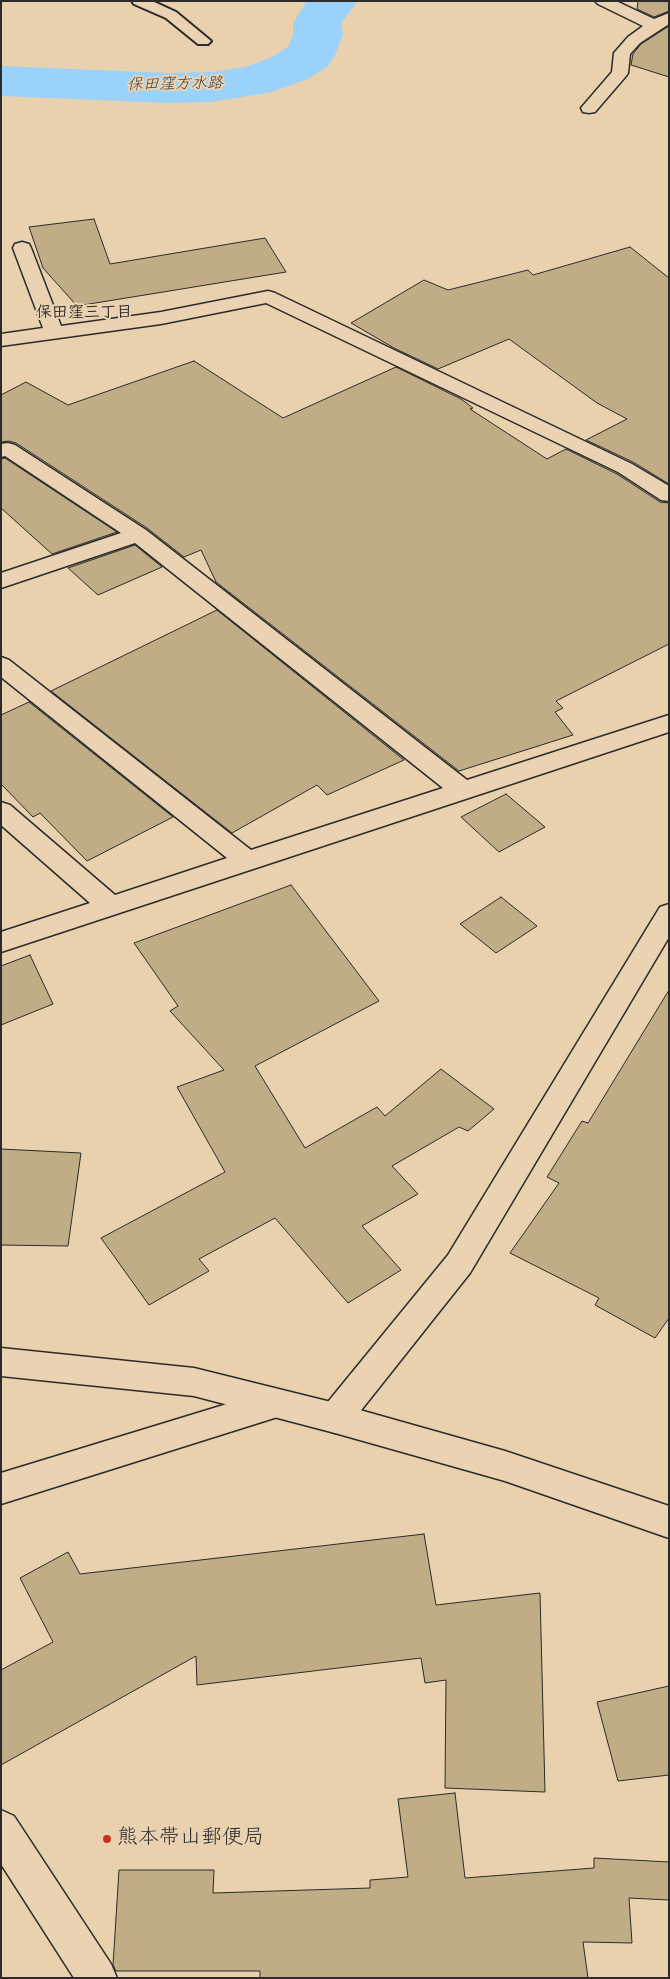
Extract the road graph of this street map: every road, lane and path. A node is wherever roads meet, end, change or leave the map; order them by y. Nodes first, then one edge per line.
1 (139, 1) edge
2 (603, 1) edge
3 (661, 22) edge
4 (203, 41) dead end
5 (589, 108) dead end
6 (22, 248) dead end
7 (54, 333) junction
8 (1, 340) edge
9 (1, 451) edge
10 (669, 495) edge
11 (138, 535) junction
12 (1, 581) edge
13 (1, 665) edge
14 (669, 723) edge
15 (464, 791) junction
16 (1, 811) edge
17 (247, 861) junction
18 (111, 906) junction
19 (669, 914) edge
20 (1, 942) edge
21 (1, 1362) edge
22 (276, 1404) junction
23 (335, 1418) junction
24 (1, 1489) edge
25 (669, 1522) edge
26 (3, 1835) edge
27 (97, 1978) edge

1 - 4 lane
2 - 3 street
3 - 5 street
6 - 7 street
7 - 8 street
7 - 10 street
9 - 11 street
11 - 12 street
11 - 15 street
13 - 17 street
14 - 15 street
15 - 17 street
16 - 18 street
17 - 18 street
18 - 20 street
19 - 23 street
21 - 22 street
22 - 23 street
22 - 24 street
23 - 25 street
26 - 27 street

